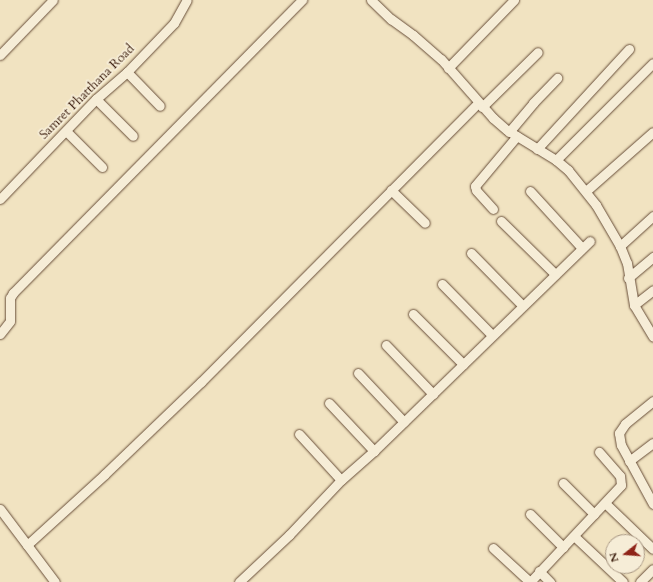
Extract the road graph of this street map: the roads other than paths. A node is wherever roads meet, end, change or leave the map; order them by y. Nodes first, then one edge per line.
1 (53, 0) edge
2 (186, 0) edge
3 (302, 0) edge
4 (371, 0) edge
5 (514, 0) edge
6 (629, 49) dead end
7 (538, 52) dead end
8 (0, 55) edge
9 (653, 63) edge
10 (448, 68) junction
11 (127, 72) junction
12 (557, 78) dead end
13 (96, 99) junction
14 (480, 105) junction
15 (160, 106) dead end
16 (66, 130) junction
17 (653, 132) edge
18 (513, 134) junction
19 (132, 136) dead end
20 (536, 149) junction
21 (556, 160) junction
22 (102, 167) dead end
23 (391, 190) junction
24 (530, 191) dead end
25 (586, 191) junction
26 (0, 199) edge
27 (493, 209) dead end
28 (653, 216) edge
29 (500, 221) dead end
30 (425, 223) dead end
31 (590, 241) dead end
32 (620, 246) junction
33 (582, 248) junction
34 (472, 253) dead end
35 (653, 257) edge
36 (555, 274) junction
37 (628, 278) junction
38 (442, 284) dead end
39 (653, 290) edge
40 (522, 305) junction
41 (634, 305) junction
42 (413, 314) dead end
43 (0, 334) edge
44 (492, 335) junction
45 (653, 337) edge
46 (386, 345) dead end
47 (463, 364) junction
48 (358, 374) dead end
49 (432, 394) junction
50 (653, 401) edge
51 (329, 403) dead end
52 (404, 422) junction
53 (299, 434) dead end
54 (653, 443) edge
55 (374, 451) junction
56 (599, 452) dead end
57 (629, 461) junction
58 (341, 480) junction
59 (563, 483) dead end
60 (605, 503) junction
61 (653, 504) edge
62 (0, 509) edge
63 (530, 514) dead end
64 (594, 514) junction
65 (574, 536) junction
66 (27, 545) junction
67 (563, 547) junction
68 (493, 548) dead end
69 (653, 549) edge
70 (653, 569) edge
71 (539, 571) junction
72 (55, 582) edge
73 (239, 582) edge
74 (530, 582) edge
75 (550, 582) edge
76 (623, 582) edge
77 (640, 582) edge

1 - 8 street
2 - 11 street, Samret Phatthana Road
3 - 43 street
4 - 10 street
5 - 10 street
6 - 20 street
7 - 14 street
9 - 21 street
10 - 14 street
11 - 13 street, Samret Phatthana Road
11 - 15 street
12 - 18 street
13 - 16 street, Samret Phatthana Road
13 - 19 street
14 - 18 street
14 - 23 street
16 - 22 street
16 - 26 street, Samret Phatthana Road
17 - 25 street
18 - 20 street
18 - 27 street
20 - 21 street
21 - 25 street
23 - 30 street
23 - 66 street
24 - 33 street
25 - 32 street
28 - 32 street
29 - 36 street
31 - 33 street
32 - 37 street
33 - 36 street
34 - 40 street
35 - 37 street
36 - 40 street
37 - 41 street
38 - 44 street
39 - 41 street
40 - 44 street
41 - 45 street
42 - 47 street
44 - 47 street
46 - 49 street
47 - 49 street
48 - 52 street
49 - 52 street
50 - 57 street
51 - 55 street
52 - 55 street
53 - 58 street
54 - 57 street
55 - 58 street
56 - 60 street
57 - 61 street
58 - 73 street
59 - 64 street
60 - 64 street
60 - 69 street
62 - 66 street
63 - 67 street
64 - 65 street
65 - 67 street
65 - 76 street
66 - 72 street
67 - 71 street
68 - 74 street
70 - 77 street
71 - 74 street
71 - 75 street

